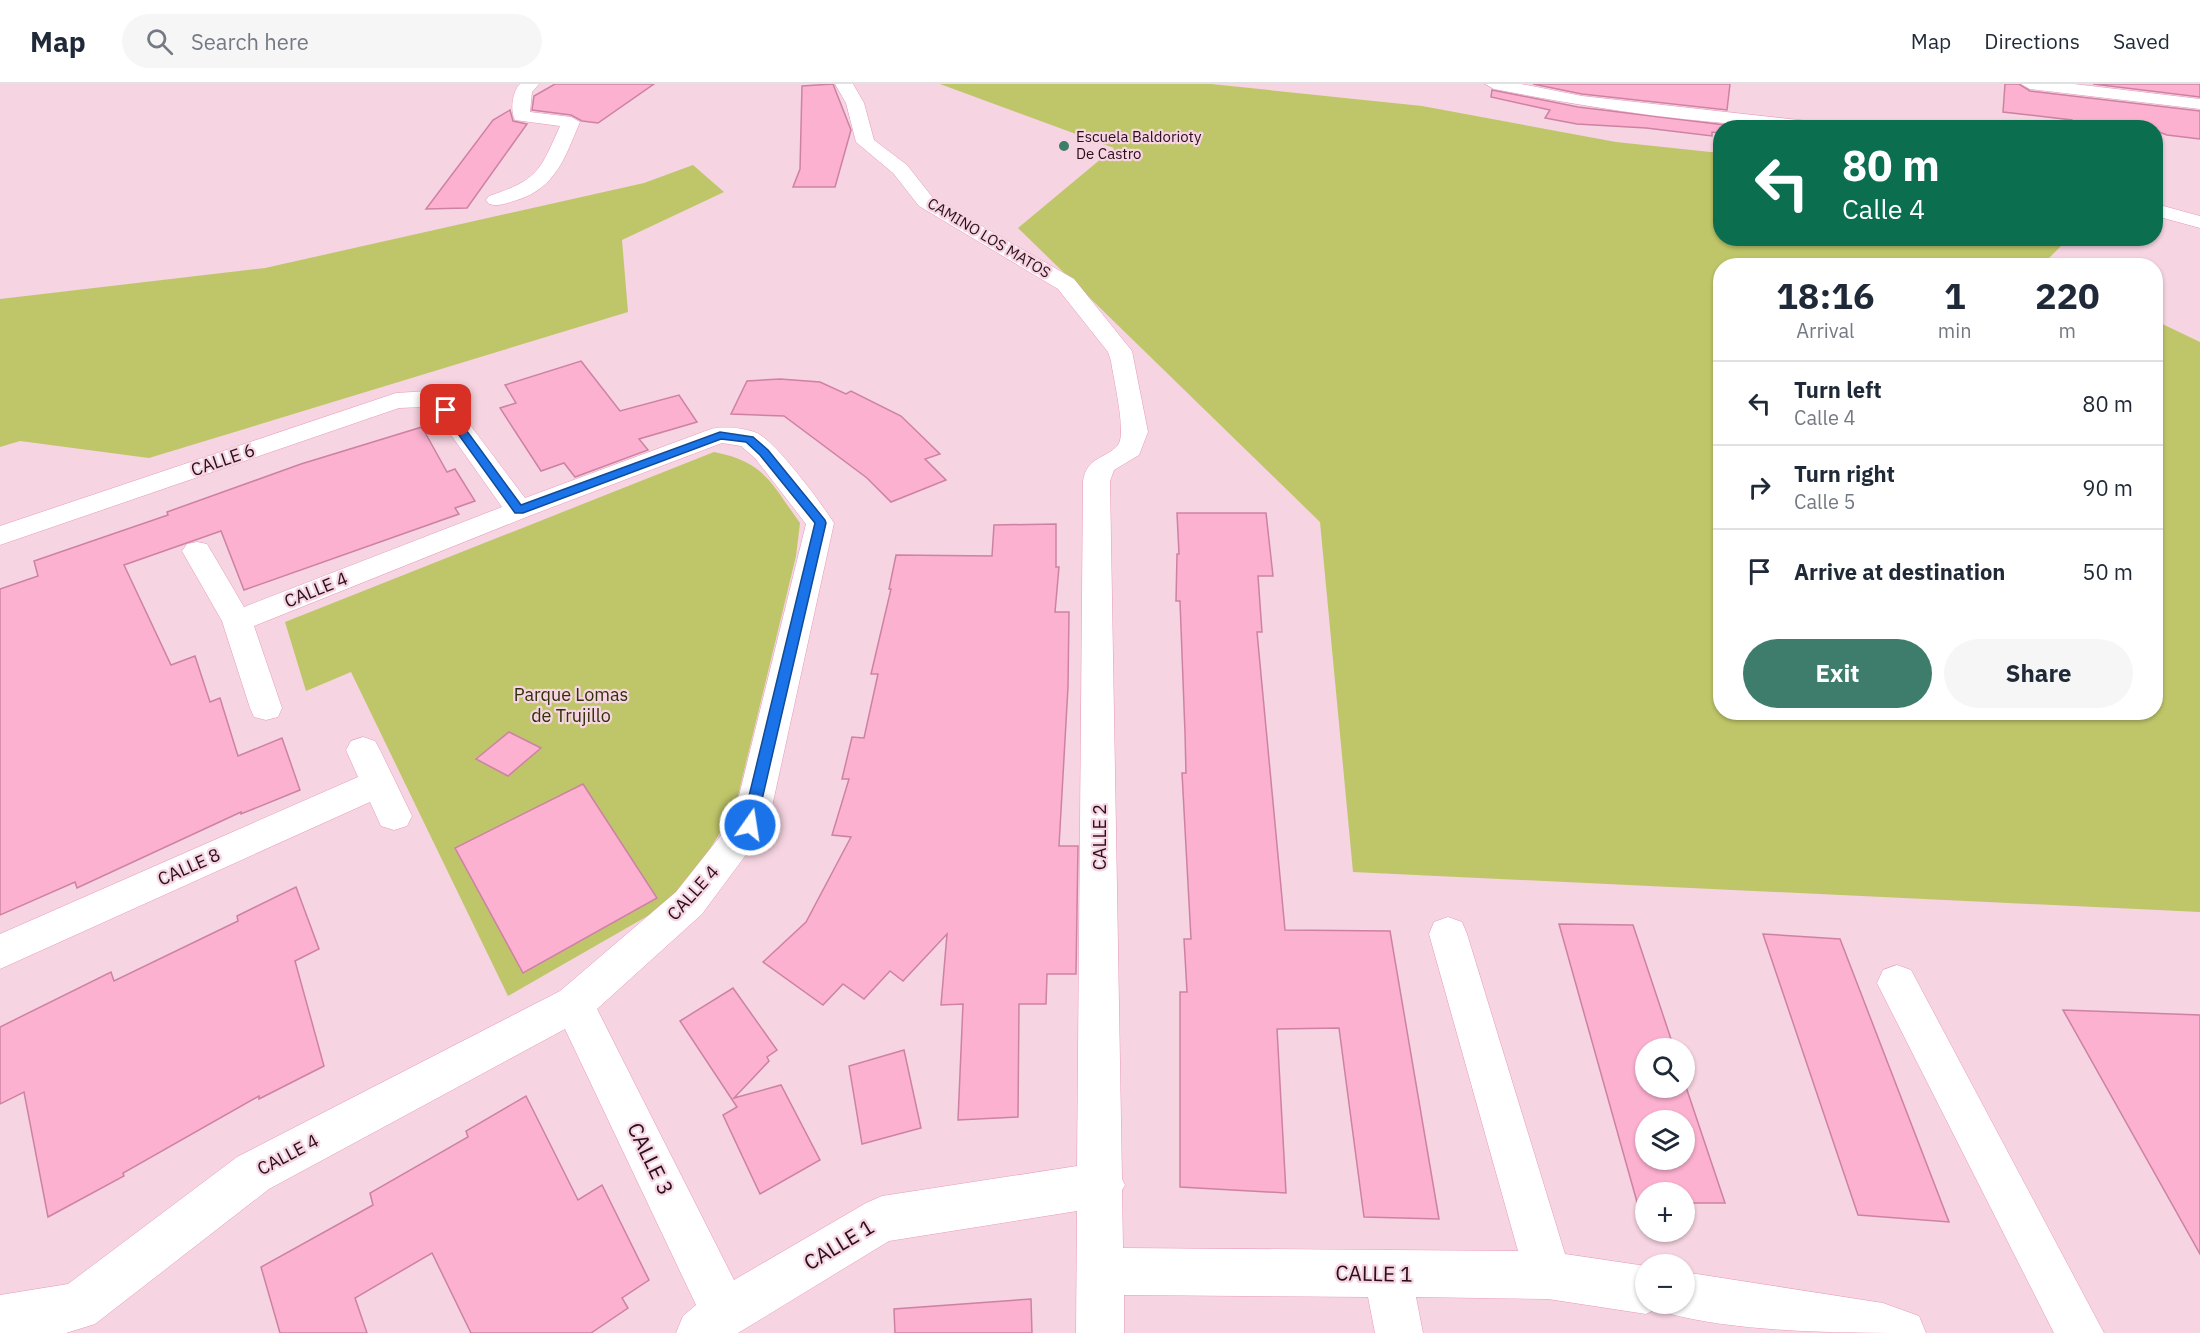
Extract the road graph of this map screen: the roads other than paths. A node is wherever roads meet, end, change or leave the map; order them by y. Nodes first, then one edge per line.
1 (844, 84) edge
2 (1494, 84) edge
3 (2030, 84) edge
4 (523, 86) edge
5 (2196, 103) edge
6 (1754, 120) edge
7 (496, 200) dead end
8 (2163, 212) edge
9 (2200, 222) edge
10 (1123, 361) joint
11 (519, 510) junction
12 (0, 536) edge
13 (197, 551) dead end
14 (237, 621) junction
15 (266, 708) dead end
16 (363, 750) dead end
17 (378, 783) junction
18 (394, 816) dead end
19 (1448, 934) dead end
20 (0, 952) edge
21 (1897, 983) dead end
22 (574, 1004) junction
23 (1102, 1185) junction
24 (1102, 1271) junction
25 (1388, 1274) junction
26 (1548, 1275) junction
27 (1635, 1288) edge
28 (1695, 1300) edge
29 (0, 1319) edge
30 (1743, 1319) edge
31 (713, 1323) edge
32 (1101, 1333) edge
33 (1399, 1333) edge
34 (1902, 1333) edge
35 (2080, 1333) edge

1 - 10 street, CAMINO LOS MATOS
2 - 6 street
3 - 5 street
4 - 7 street
8 - 9 street
10 - 23 street, CALLE 2
11 - 12 street, CALLE 6
11 - 14 street, CALLE 4
11 - 22 street, CALLE 4
13 - 14 street
14 - 15 street
16 - 17 street
17 - 18 street
17 - 20 street, CALLE 8
19 - 26 street
21 - 35 street
22 - 29 street, CALLE 4
22 - 31 street, CALLE 3
23 - 24 street, CALLE 2
23 - 31 street, CALLE 1
24 - 25 street, CALLE 1
24 - 32 street, CALLE 2
25 - 26 street, CALLE 1
25 - 33 street
26 - 27 street, CALLE 1
28 - 30 street
30 - 34 street

